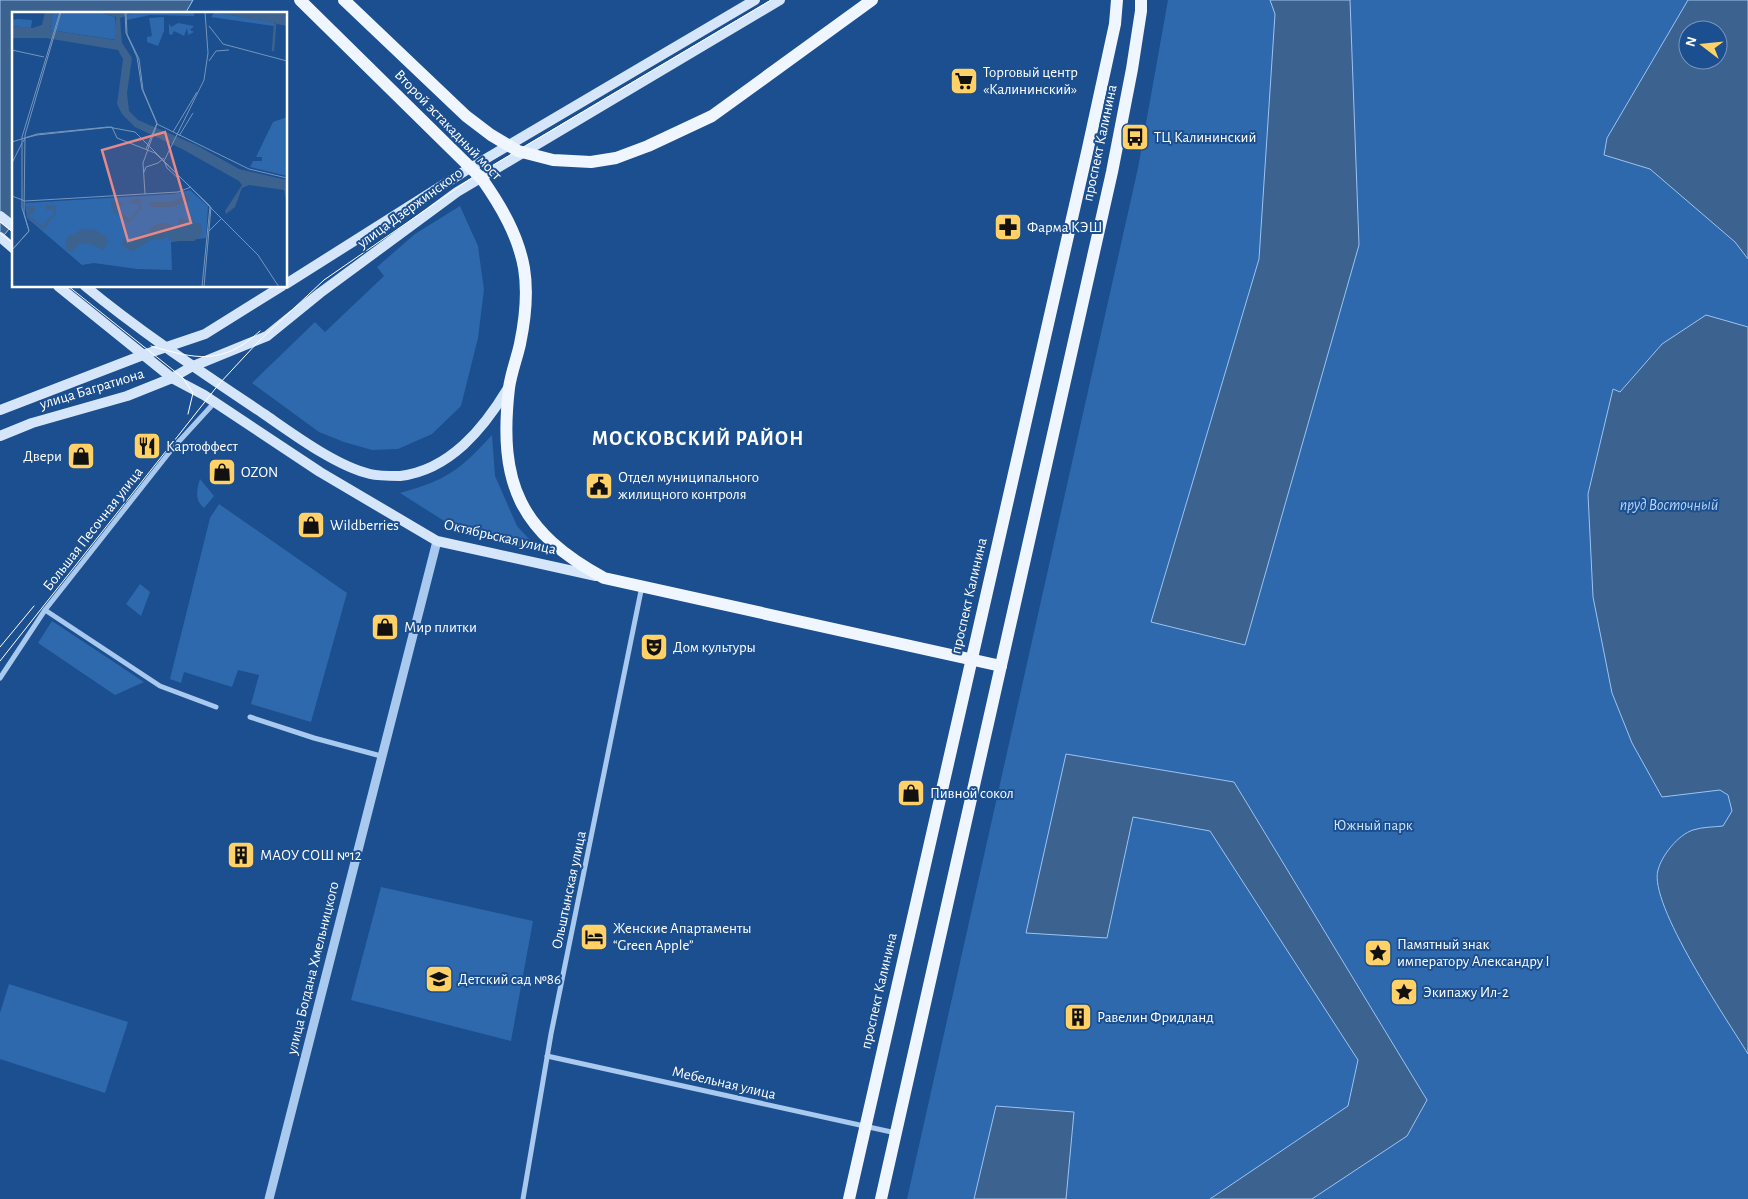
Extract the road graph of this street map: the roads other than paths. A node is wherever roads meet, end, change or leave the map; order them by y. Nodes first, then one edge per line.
1 (300, 0) edge
2 (344, 0) edge
3 (755, 0) edge
4 (780, 0) edge
5 (872, 0) edge
6 (1117, 0) edge
7 (1140, 4) edge
8 (0, 216) edge
9 (11, 225) edge
10 (0, 237) edge
11 (12, 247) edge
12 (288, 283) edge
13 (60, 288) edge
14 (87, 288) edge
15 (279, 288) edge
16 (165, 348) junction
17 (142, 355) junction
18 (191, 367) junction
19 (172, 378) junction
20 (509, 387) junction
21 (214, 402) junction
22 (0, 410) edge
23 (0, 436) edge
24 (437, 540) junction
25 (604, 578) junction
26 (642, 586) junction
27 (45, 610) junction
28 (971, 659) junction
29 (1001, 666) junction
30 (0, 678) edge
31 (216, 707) dead end
32 (250, 718) dead end
33 (381, 756) junction
34 (547, 1056) junction
35 (865, 1127) junction
36 (896, 1133) junction
37 (269, 1199) edge
38 (523, 1199) edge
39 (849, 1199) edge
40 (882, 1199) edge

1 - 20 main road, Второй эстакадный мост, bridge
2 - 5 main road, Второй эстакадный мост, bridge
3 - 12 main road, улица Дзержинского
4 - 18 main road, улица Дзержинского
6 - 28 main road, проспект Калинина
7 - 29 main road, проспект Калинина
8 - 9 main road
10 - 11 main road
13 - 17 main road, Октябрьская улица
14 - 16 main road
15 - 16 main road
16 - 17 main road, улица Багратиона
16 - 18 main road
17 - 19 main road, Октябрьская улица
17 - 22 main road, улица Багратиона
18 - 19 main road, улица Багратиона
18 - 20 main road, Второй эстакадный мост
19 - 21 main road, Октябрьская улица
19 - 23 main road, улица Багратиона
20 - 25 main road, Второй эстакадный мост
21 - 24 main road, Октябрьская улица
21 - 27 street, Большая Песочная улица
24 - 25 main road, Октябрьская улица
24 - 33 street, улица Богдана Хмельницкого
25 - 26 main road, Октябрьская улица
26 - 28 main road, Октябрьская улица
26 - 34 street, Ольштынская улица
27 - 30 street, Большая Песочная улица
27 - 31 street
28 - 29 main road, Октябрьская улица
28 - 35 main road, проспект Калинина
29 - 36 main road, проспект Калинина
32 - 33 street
33 - 37 street, улица Богдана Хмельницкого
34 - 35 street, Мебельная улица
34 - 38 street, Ольштынская улица
35 - 36 street, Мебельная улица
35 - 39 main road, проспект Калинина
36 - 40 main road, проспект Калинина

